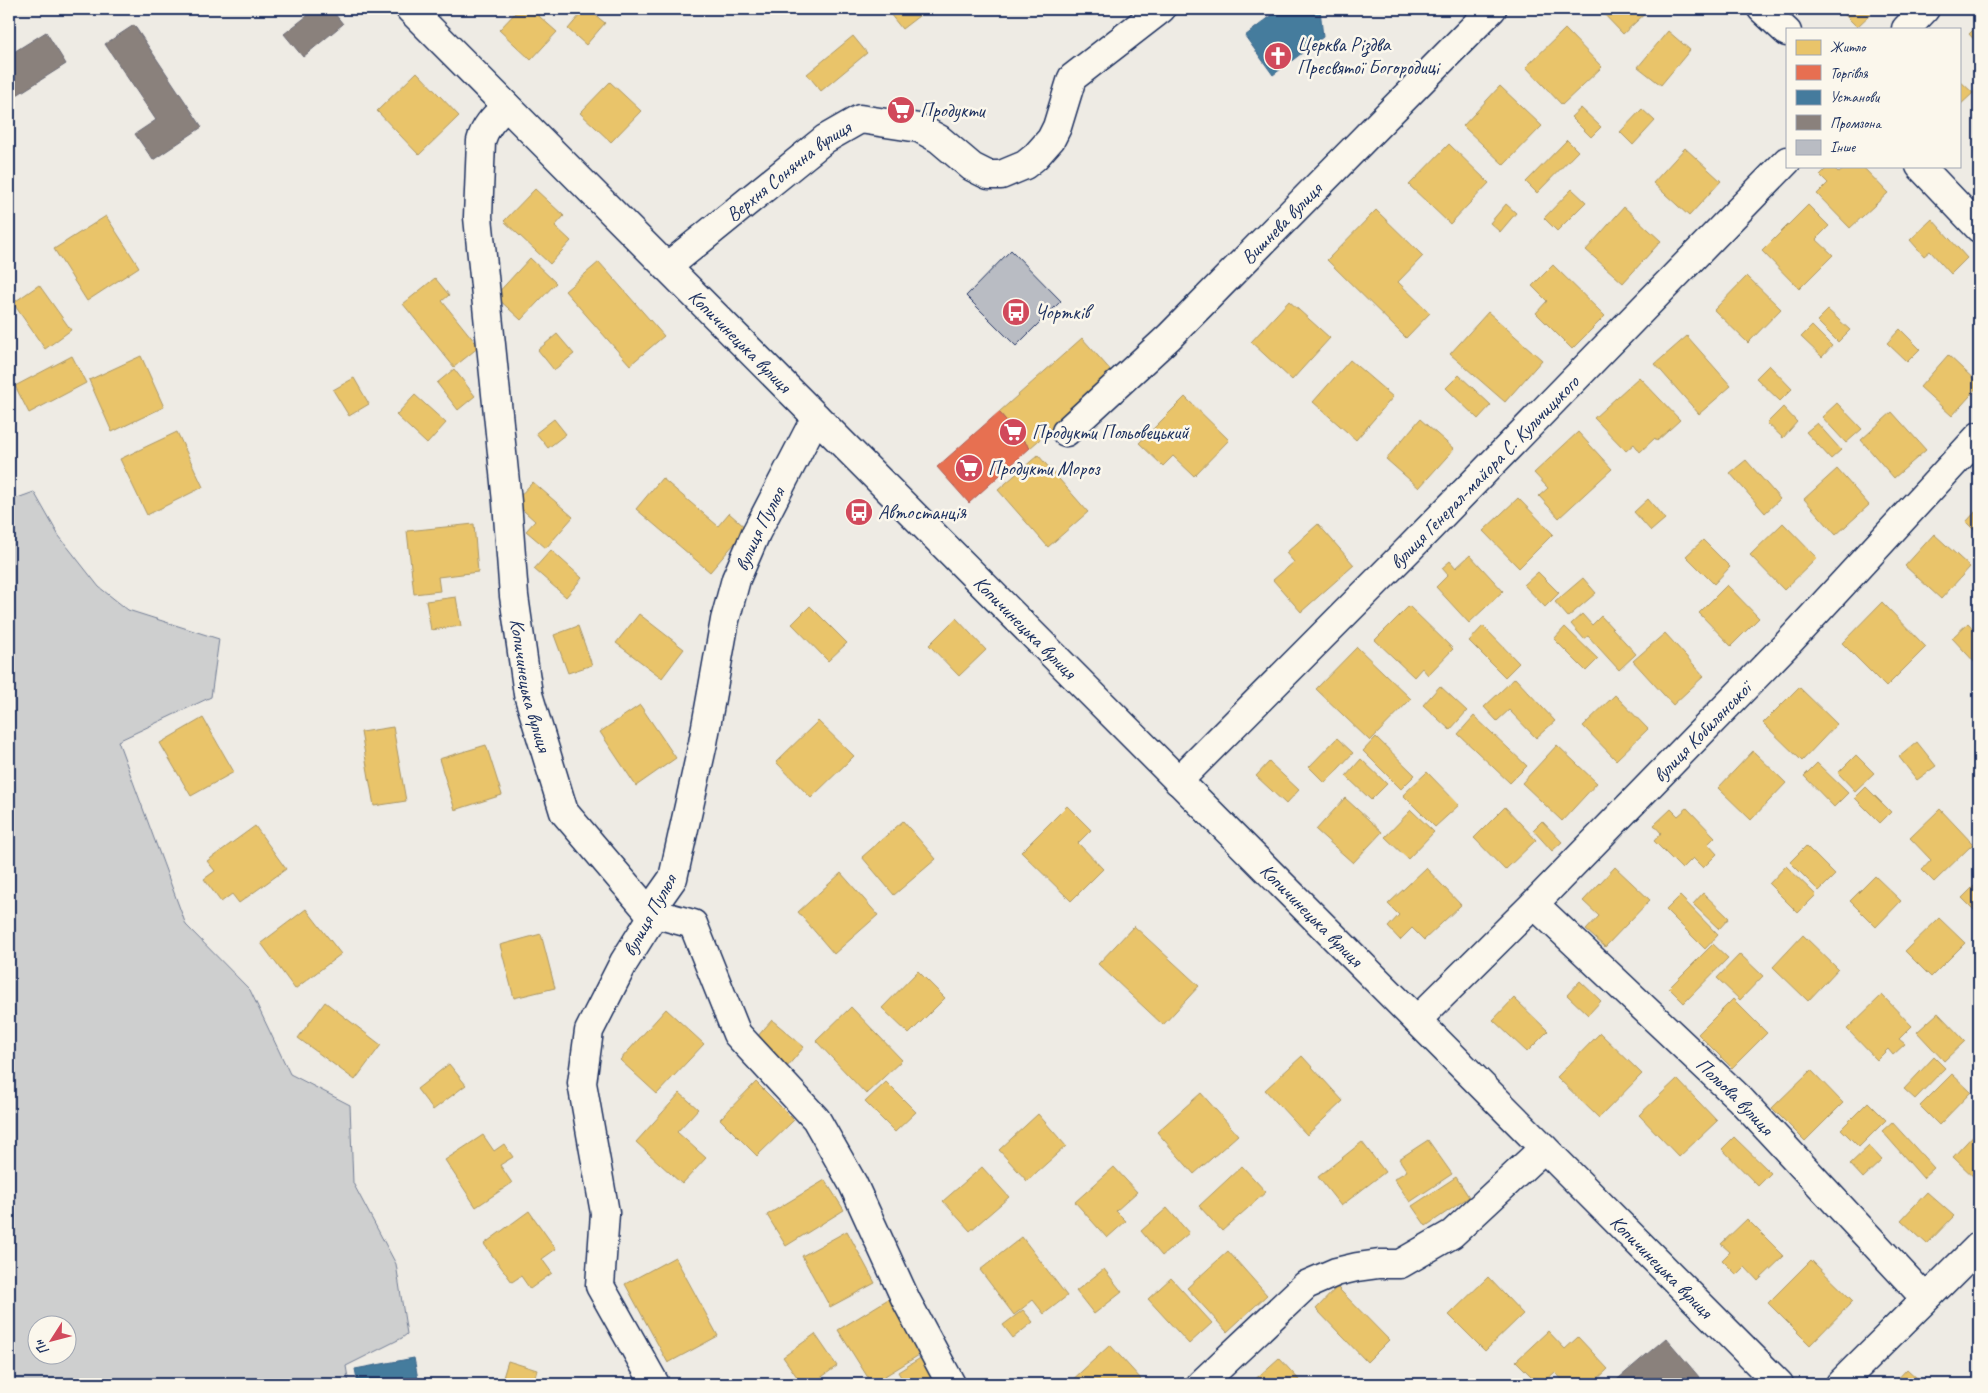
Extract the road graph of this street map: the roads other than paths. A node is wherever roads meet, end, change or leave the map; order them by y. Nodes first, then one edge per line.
1 (1161, 9) edge
2 (1492, 9) edge
3 (1762, 9) edge
4 (1926, 9) edge
5 (419, 12) edge
6 (1907, 28) edge
7 (1786, 31) edge
8 (506, 106) junction
9 (1786, 162) edge
10 (1922, 168) edge
11 (1979, 228) edge
12 (667, 267) junction
13 (816, 417) junction
14 (1066, 432) dead end
15 (1979, 436) edge
16 (1178, 781) junction
17 (1534, 904) junction
18 (648, 912) junction
19 (1417, 1020) junction
20 (1544, 1148) junction
21 (1979, 1246) edge
22 (1925, 1298) junction
23 (655, 1384) edge
24 (951, 1384) edge
25 (1201, 1384) edge
26 (1779, 1384) edge
27 (1840, 1384) edge

1 - 12 street, Верхня Сонячна вулиця
2 - 14 street, Вишнева вулиця
3 - 7 street
4 - 6 street
5 - 8 street, Копичинецька вулиця
8 - 12 street, Копичинецька вулиця
8 - 18 street, Копичинецька вулиця
9 - 16 street, вулиця Генерал-майора С. Кульчицького
10 - 11 street
12 - 13 street, Копичинецька вулиця
13 - 16 street, Копичинецька вулиця
13 - 18 street, вулиця Пулюя
15 - 17 street, вулиця Кобилянської
16 - 19 street, Копичинецька вулиця
17 - 19 street, вулиця Кобилянської
17 - 22 street, Польова вулиця
18 - 23 street, вулиця Пулюя
18 - 24 street
19 - 20 street, Копичинецька вулиця
20 - 25 street
20 - 26 street, Копичинецька вулиця
21 - 22 street
22 - 27 street

